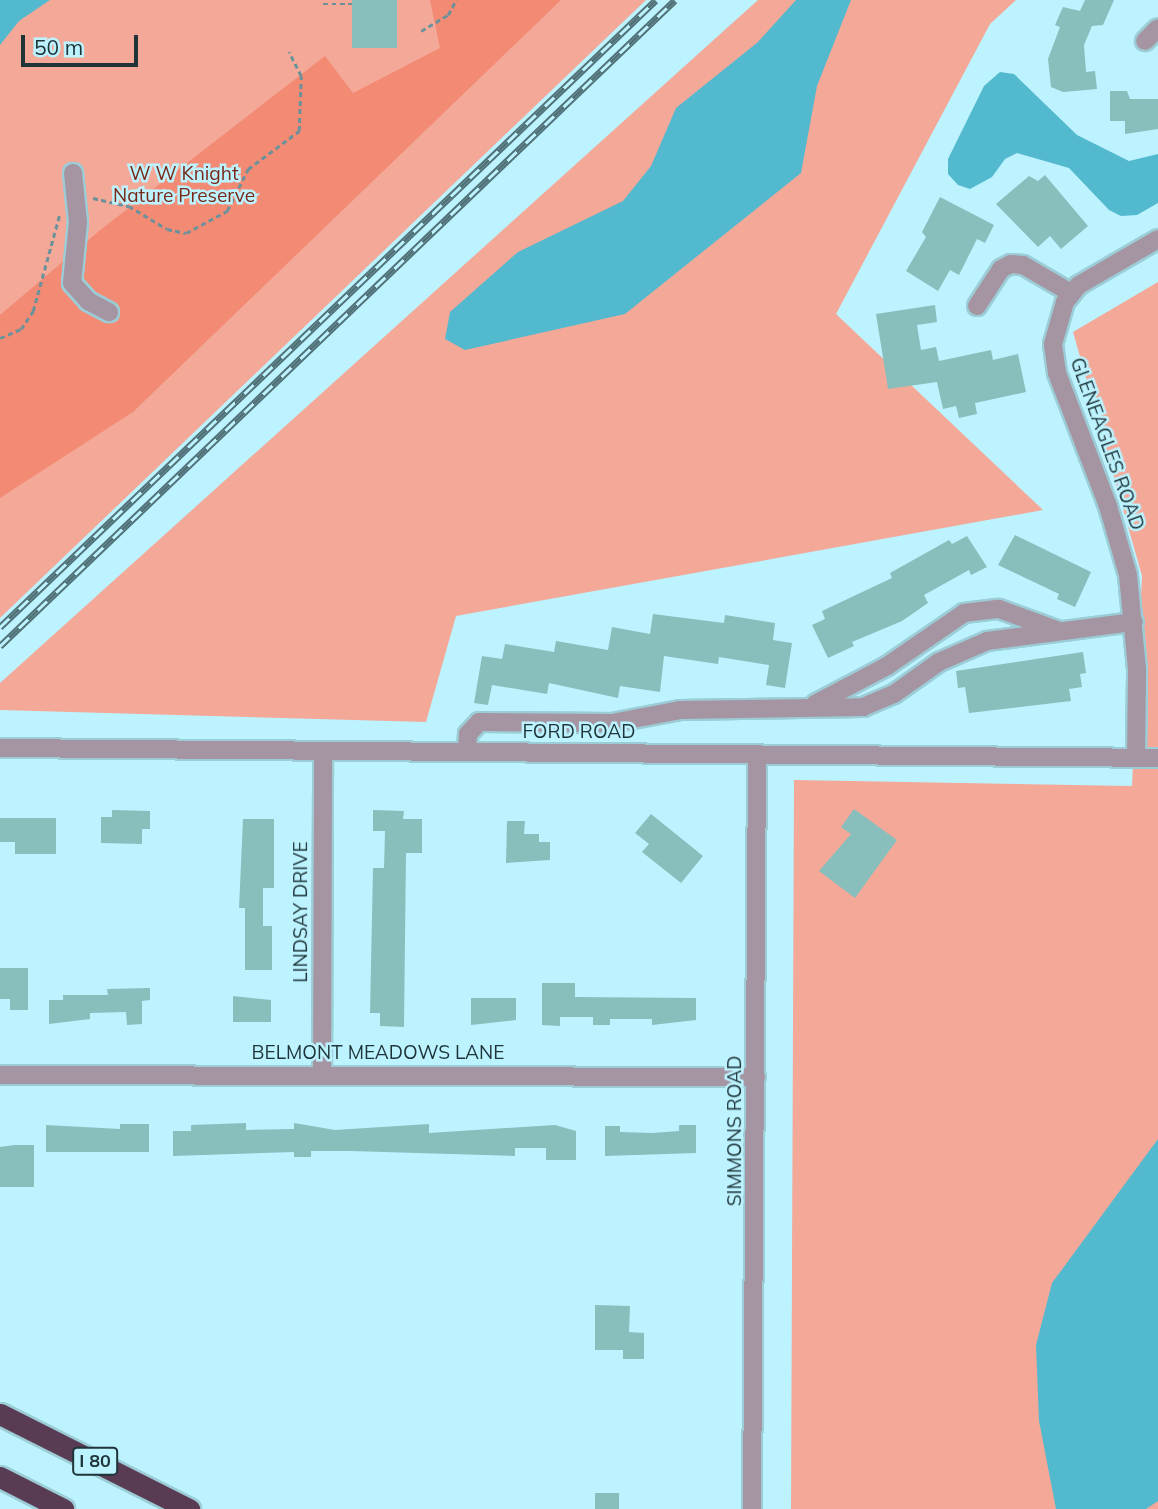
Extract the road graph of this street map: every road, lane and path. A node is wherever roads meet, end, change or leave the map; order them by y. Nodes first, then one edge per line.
1 (456, 0) edge
2 (323, 4) dead end
3 (352, 4) dead end
4 (421, 31) dead end
5 (289, 52) dead end
6 (73, 173) dead end
7 (78, 201) junction
8 (1158, 239) edge
9 (1072, 293) junction
10 (977, 306) dead end
11 (109, 312) dead end
12 (0, 338) edge
13 (1134, 622) junction
14 (1058, 630) junction
15 (809, 708) junction
16 (0, 748) edge
17 (323, 751) junction
18 (467, 752) junction
19 (757, 754) junction
20 (1136, 758) junction
21 (1158, 758) edge
22 (322, 1073) junction
23 (0, 1075) edge
24 (756, 1077) junction
25 (0, 1414) edge
26 (0, 1477) edge
27 (63, 1509) edge
28 (189, 1509) edge
29 (752, 1509) edge

1 - 4 path
2 - 3 path
5 - 7 path
6 - 7 street
7 - 11 street
7 - 12 path
8 - 9 street, GLENEAGLES ROAD
9 - 10 street
9 - 13 street, GLENEAGLES ROAD
13 - 14 street
13 - 20 street, GLENEAGLES ROAD
14 - 15 street
14 - 15 street
15 - 18 street
16 - 17 street, FORD ROAD
17 - 18 street, FORD ROAD
17 - 22 street, LINDSAY DRIVE
18 - 19 street, FORD ROAD
19 - 20 street, FORD ROAD
19 - 24 street, SIMMONS ROAD
20 - 21 street, FORD ROAD
22 - 23 street, BELMONT MEADOWS LANE
22 - 24 street, BELMONT MEADOWS LANE
24 - 29 street, SIMMONS ROAD
25 - 28 highway, I 80
26 - 27 highway

